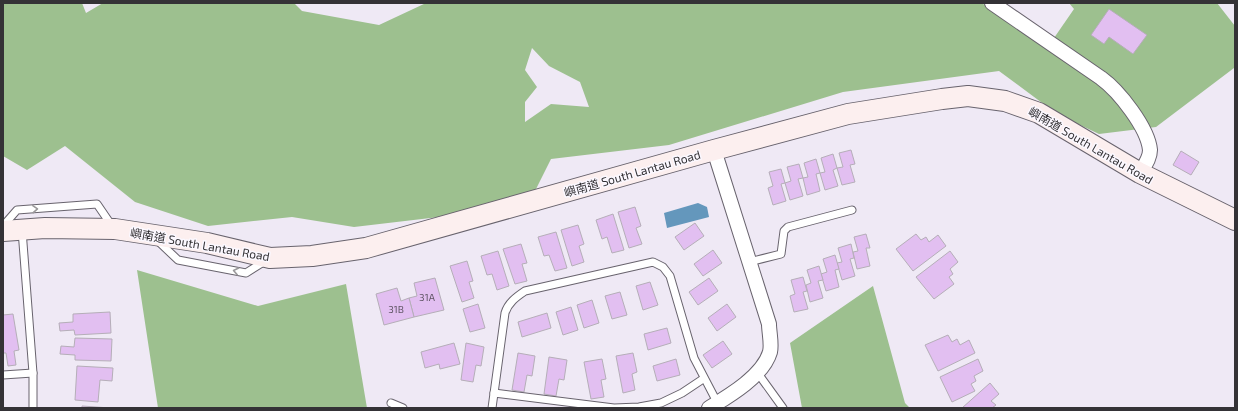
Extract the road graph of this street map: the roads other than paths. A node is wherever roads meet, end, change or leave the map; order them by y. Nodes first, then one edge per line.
1 (992, 3) edge
2 (714, 150) junction
3 (1140, 173) junction
4 (852, 210) dead end
5 (1235, 220) edge
6 (3, 226) edge
7 (115, 229) junction
8 (13, 230) edge
9 (749, 262) junction
10 (757, 372) junction
11 (33, 373) junction
12 (3, 375) edge
13 (704, 379) junction
14 (494, 393) junction
15 (391, 403) dead end
16 (715, 406) edge
17 (32, 408) edge
18 (403, 408) edge
19 (492, 408) edge
20 (783, 408) edge

1 - 3 street
2 - 3 main road, 嶼南道 South Lantau Road
2 - 7 main road, 嶼南道 South Lantau Road
2 - 9 street
3 - 5 main road, 嶼南道 South Lantau Road
4 - 9 lane
6 -> 7 lane
7 - 8 main road, 嶼南道 South Lantau Road
8 - 11 lane
9 - 10 street
10 - 16 street
10 - 20 lane
11 - 12 lane
11 - 17 lane
13 - 14 lane
13 - 14 lane
13 - 16 lane
14 - 19 lane
15 - 18 lane

